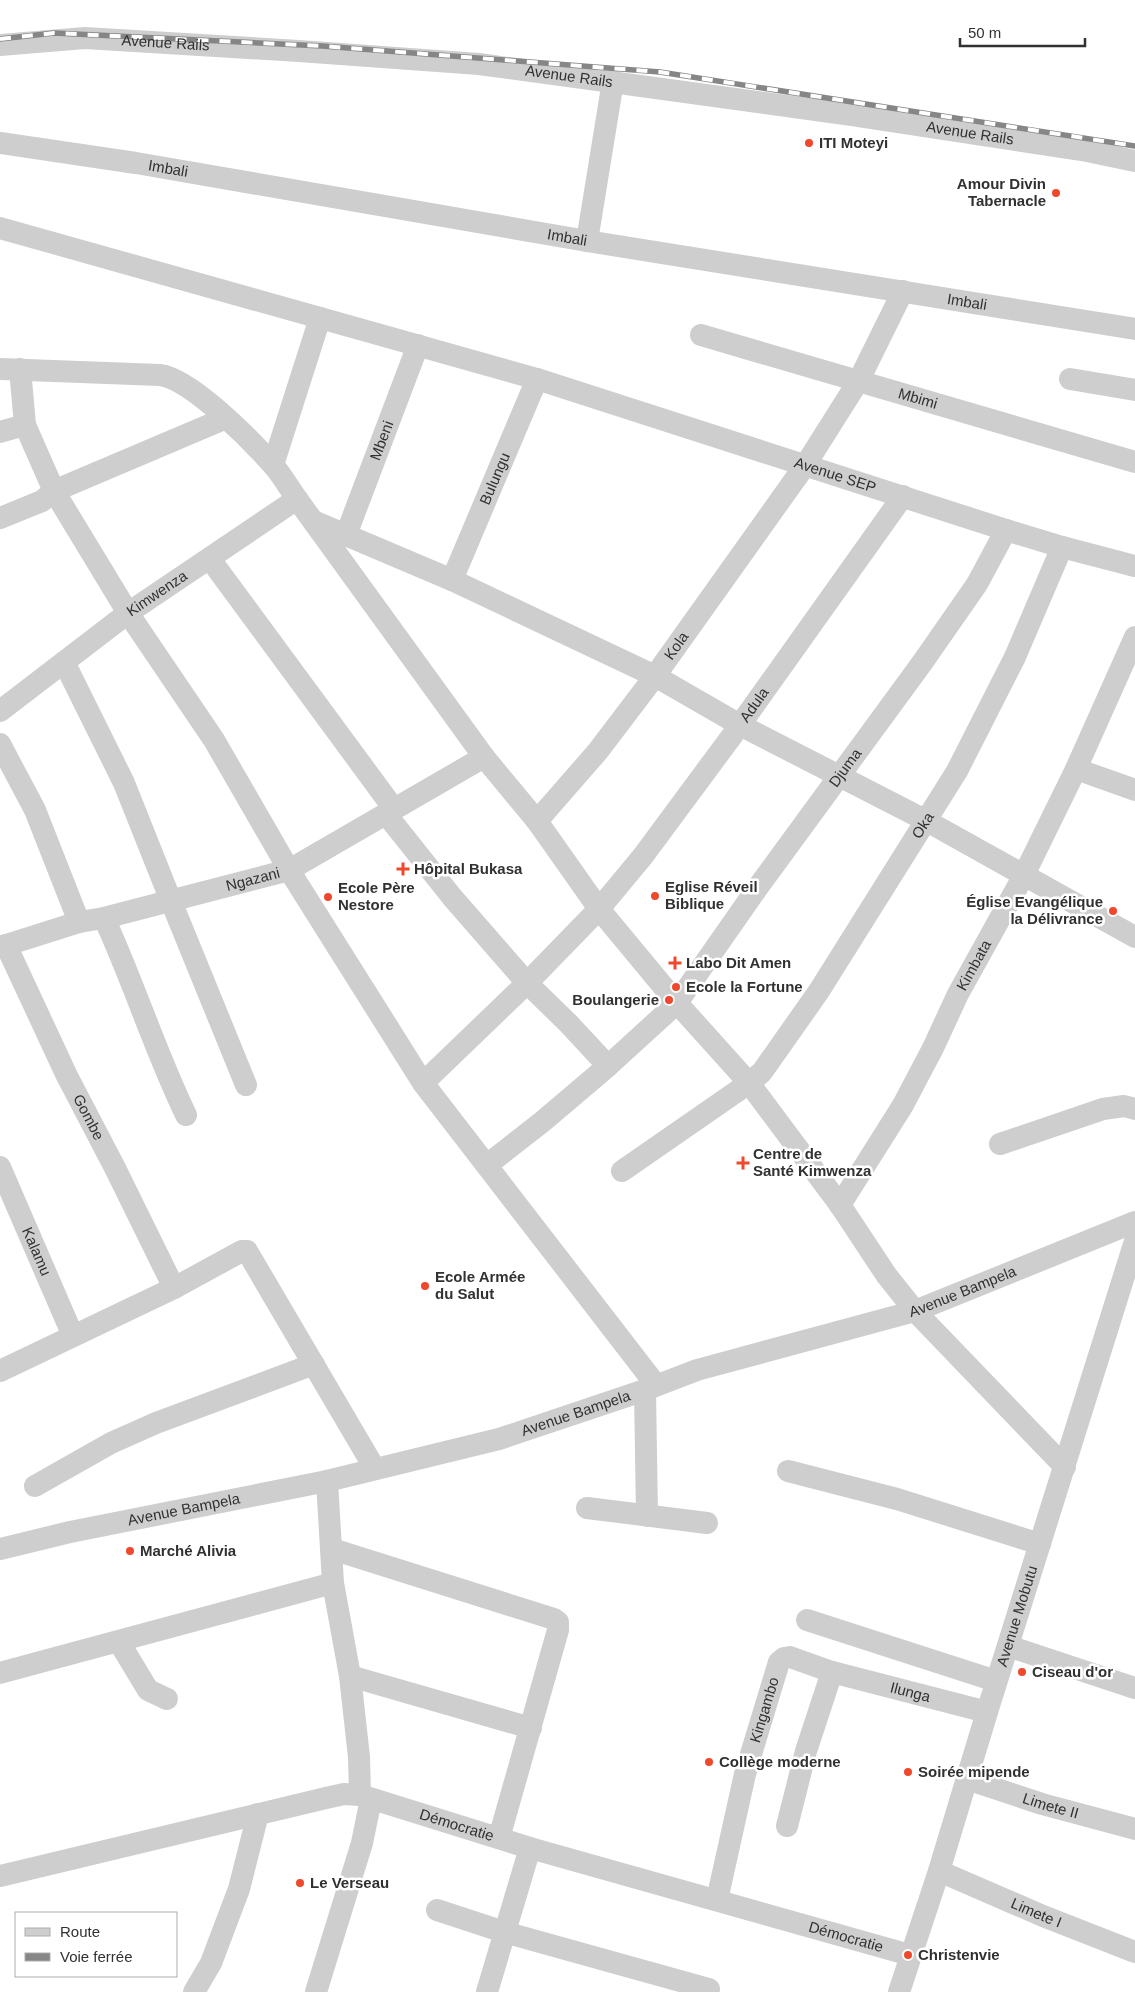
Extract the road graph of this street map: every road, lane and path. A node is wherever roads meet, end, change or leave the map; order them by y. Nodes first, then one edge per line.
1 (0, 45) edge
2 (613, 81) junction
3 (0, 143) edge
4 (1134, 157) edge
5 (0, 228) edge
6 (587, 241) junction
7 (903, 291) junction
8 (320, 318) junction
9 (1135, 329) edge
10 (701, 335) dead end
11 (418, 345) junction
12 (10, 369) edge
13 (537, 378) junction
14 (1070, 379) dead end
15 (859, 380) junction
16 (1135, 390) edge
17 (226, 418) junction
18 (26, 425) junction
19 (0, 432) edge
20 (1135, 462) edge
21 (806, 464) junction
22 (273, 465) junction
23 (54, 491) junction
24 (903, 496) junction
25 (297, 499) junction
26 (0, 518) edge
27 (312, 521) junction
28 (1006, 530) junction
29 (346, 535) junction
30 (1062, 547) junction
31 (210, 559) junction
32 (1135, 566) edge
33 (452, 580) junction
34 (128, 613) junction
35 (1135, 637) edge
36 (64, 662) junction
37 (655, 676) junction
38 (0, 711) edge
39 (740, 725) junction
40 (0, 744) edge
41 (484, 757) junction
42 (1076, 768) junction
43 (839, 776) junction
44 (1135, 790) edge
45 (390, 811) junction
46 (925, 820) junction
47 (537, 822) junction
48 (289, 870) junction
49 (1024, 875) junction
50 (170, 901) junction
51 (599, 909) junction
52 (104, 918) junction
53 (79, 922) junction
54 (1135, 937) edge
55 (3, 946) edge
56 (527, 982) junction
57 (677, 1003) junction
58 (608, 1066) junction
59 (423, 1083) junction
60 (749, 1083) junction
61 (246, 1085) dead end
62 (1135, 1109) edge
63 (186, 1116) dead end
64 (1000, 1144) dead end
65 (487, 1165) junction
66 (0, 1168) edge
67 (622, 1171) dead end
68 (840, 1205) junction
69 (1135, 1222) edge
70 (1135, 1240) edge
71 (174, 1288) junction
72 (915, 1311) junction
73 (73, 1336) junction
74 (314, 1364) junction
75 (0, 1371) edge
76 (650, 1387) junction
77 (1065, 1467) junction
78 (374, 1470) junction
79 (788, 1471) dead end
80 (327, 1481) junction
81 (35, 1486) dead end
82 (587, 1508) dead end
83 (647, 1516) junction
84 (707, 1523) dead end
85 (1040, 1544) junction
86 (0, 1549) edge
87 (332, 1549) junction
88 (333, 1583) junction
89 (807, 1620) dead end
90 (119, 1642) junction
91 (1008, 1646) junction
92 (832, 1672) junction
93 (0, 1673) edge
94 (350, 1676) junction
95 (996, 1681) junction
96 (1135, 1688) edge
97 (167, 1699) dead end
98 (987, 1712) junction
99 (531, 1728) junction
100 (967, 1779) junction
101 (365, 1797) junction
102 (258, 1814) junction
103 (787, 1826) dead end
104 (1135, 1830) edge
105 (499, 1838) junction
106 (530, 1848) junction
107 (939, 1871) junction
108 (0, 1876) edge
109 (717, 1900) junction
110 (436, 1910) dead end
111 (504, 1932) junction
112 (1135, 1952) edge
113 (910, 1955) junction
114 (709, 1988) dead end
115 (194, 1992) edge
116 (316, 1992) edge
117 (487, 1992) edge
118 (899, 1992) edge

1 - 2 street, Avenue Rails
2 - 4 street, Avenue Rails
2 - 6 street
3 - 6 street, Imbali
5 - 8 street, Avenue SEP
6 - 7 street, Imbali
7 - 9 street, Imbali
7 - 15 street, Kola
8 - 11 street, Avenue SEP
8 - 22 street
10 - 15 street, Mbimi
11 - 13 street, Avenue SEP
11 - 29 street, Mbeni
12 - 17 street
12 - 18 street
13 - 21 street, Avenue SEP
13 - 33 street, Bulungu
14 - 16 street
15 - 20 street, Mbimi
15 - 21 street, Kola
17 - 22 street
17 - 23 street
18 - 19 street
18 - 23 street
21 - 24 street, Avenue SEP
21 - 37 street, Kola
22 - 25 street
23 - 26 street
23 - 34 street
24 - 28 street, Avenue SEP
24 - 39 street, Adula
25 - 27 street
25 - 31 street, Kimwenza
27 - 29 street
27 - 41 street
28 - 30 street, Avenue SEP
28 - 43 street, Djuma
29 - 33 street
30 - 32 street, Avenue SEP
30 - 46 street, Oka
31 - 34 street, Kimwenza
31 - 45 street
33 - 37 street
34 - 36 street, Kimwenza
34 - 48 street
35 - 42 street, Kimbata
36 - 38 street, Kimwenza
36 - 50 street
37 - 39 street
37 - 47 street, Kola
39 - 43 street
39 - 51 street, Adula
40 - 53 street
41 - 45 street, Ngazani
41 - 47 street
42 - 44 street
42 - 49 street, Kimbata
43 - 46 street
43 - 57 street, Djuma
45 - 48 street, Ngazani
45 - 56 street
46 - 49 street
46 - 60 street, Oka
47 - 51 street
48 - 50 street, Ngazani
48 - 59 street
49 - 54 street
49 - 68 street, Kimbata
50 - 52 street, Ngazani
50 - 61 street
51 - 56 street, Adula
51 - 57 street
52 - 53 street, Ngazani
52 - 63 street
53 - 55 street, Ngazani
55 - 71 street, Gombe
56 - 58 street
56 - 59 street, Adula
57 - 58 street, Djuma
57 - 60 street
58 - 65 street, Djuma
59 - 65 street
60 - 67 street, Oka
60 - 68 street
62 - 64 street
65 - 76 street
66 - 73 street, Kalamu
68 - 72 street
69 - 72 street, Avenue Bampela
70 - 77 street, Avenue Mobutu
71 - 73 street
71 - 74 street
72 - 76 street, Avenue Bampela
72 - 77 street
73 - 75 street
74 - 78 street
74 - 81 street
76 - 78 street, Avenue Bampela
76 - 83 street
77 - 85 street, Avenue Mobutu
78 - 80 street, Avenue Bampela
79 - 85 street
80 - 86 street, Avenue Bampela
80 - 87 street
82 - 83 street
83 - 84 street
85 - 91 street, Avenue Mobutu
87 - 88 street
87 - 99 street
88 - 90 street
88 - 94 street
89 - 95 street
90 - 93 street
90 - 97 street
91 - 95 street, Avenue Mobutu
91 - 96 street
92 - 98 street, Ilunga
92 - 103 street
92 - 109 street, Kingambo
94 - 99 street
94 - 101 street
95 - 98 street, Avenue Mobutu
98 - 100 street, Avenue Mobutu
99 - 105 street
100 - 104 street, Limete II
100 - 107 street, Avenue Mobutu
101 - 102 street, Démocratie
101 - 105 street, Démocratie
101 - 116 street
102 - 108 street, Démocratie
102 - 115 street
105 - 106 street, Démocratie
106 - 109 street, Démocratie
106 - 111 street
107 - 112 street, Limete I
107 - 113 street, Avenue Mobutu
109 - 113 street, Démocratie
110 - 111 street
111 - 114 street
111 - 117 street
113 - 118 street, Avenue Mobutu

